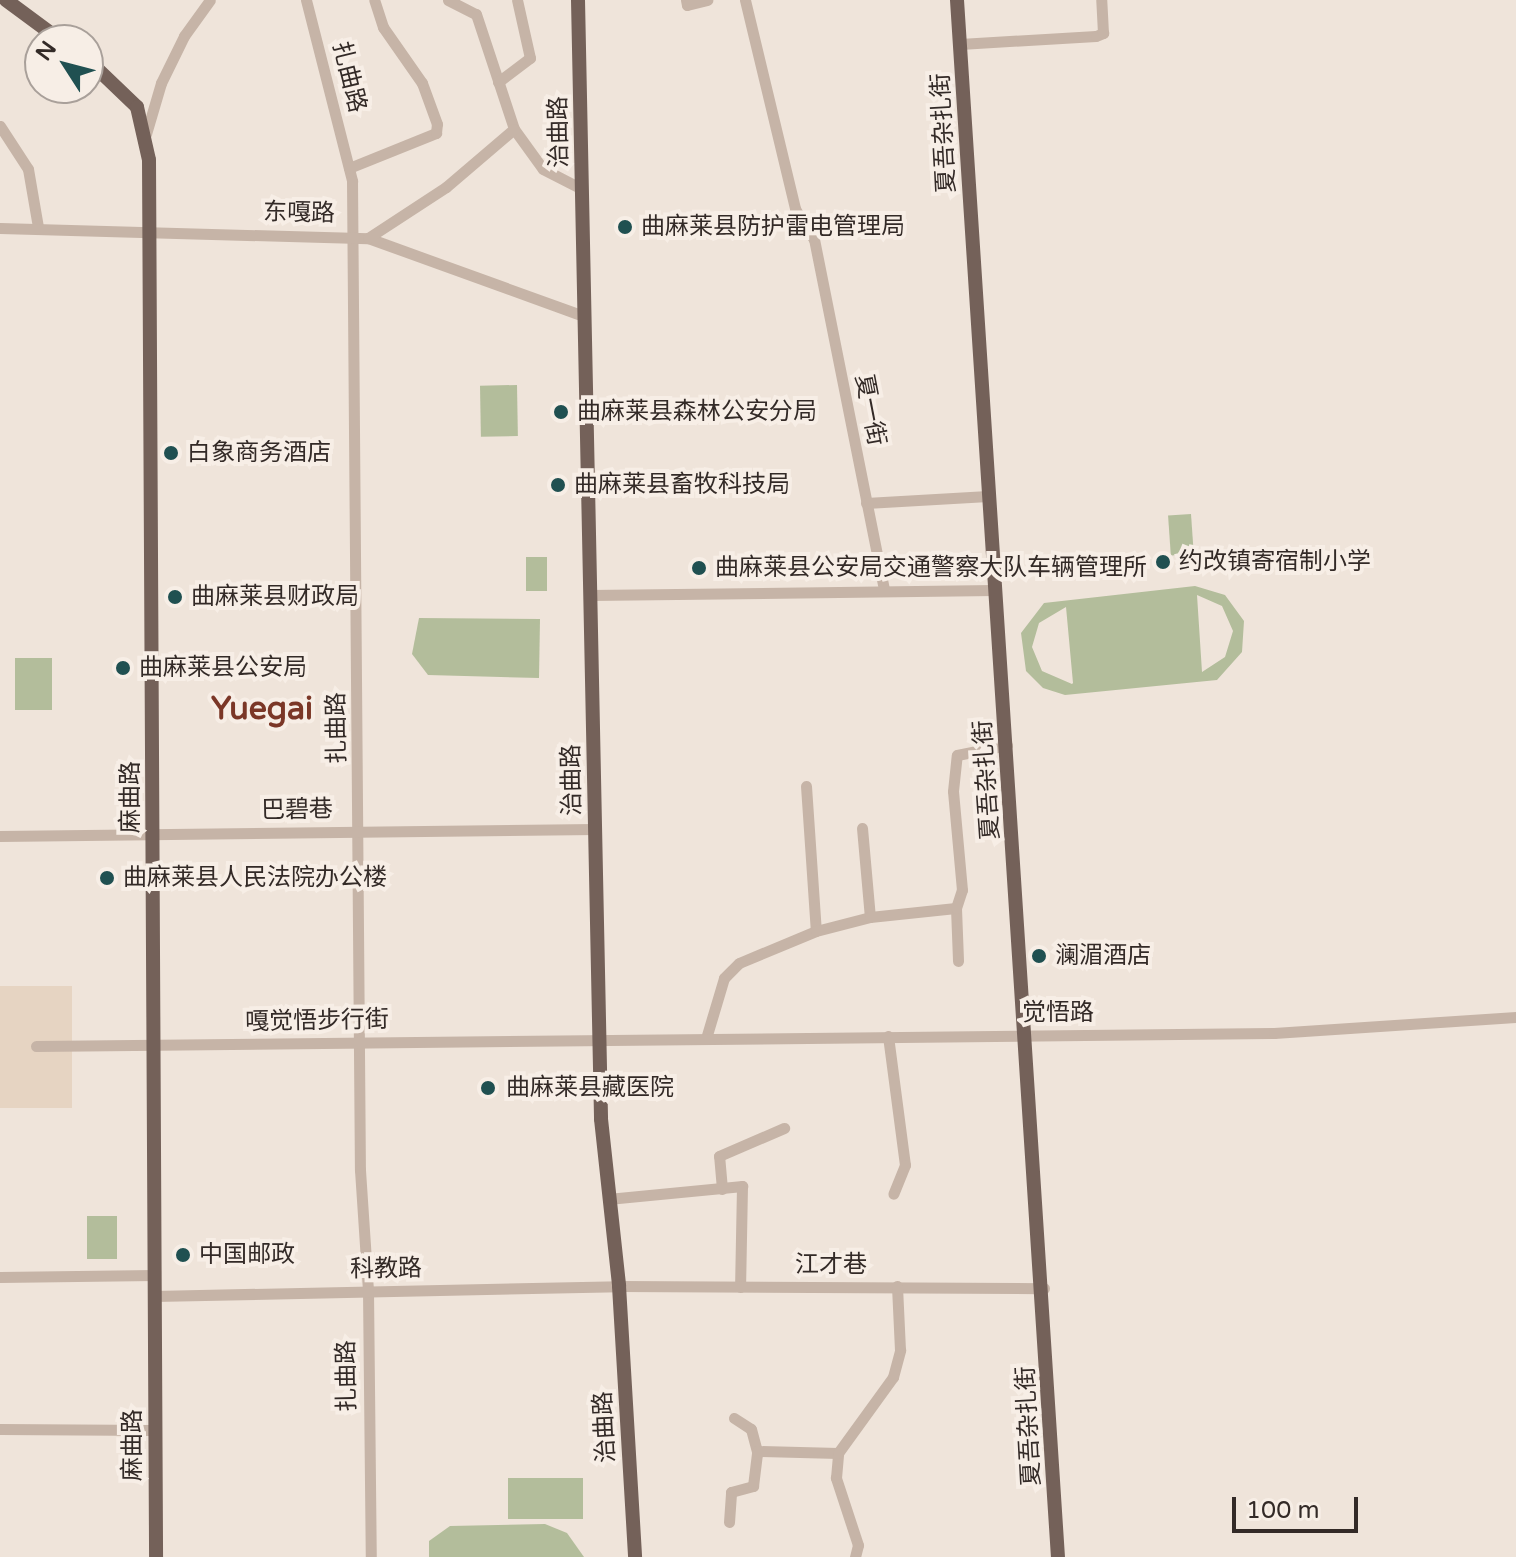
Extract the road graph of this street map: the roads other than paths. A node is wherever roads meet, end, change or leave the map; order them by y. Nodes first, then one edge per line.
1 (6, 0) edge
2 (210, 0) edge
3 (306, 0) edge
4 (374, 0) edge
5 (448, 0) edge
6 (517, 0) edge
7 (578, 0) edge
8 (686, 0) edge
9 (707, 0) edge
10 (745, 0) edge
11 (957, 0) edge
12 (1101, 0) edge
13 (38, 24) edge
14 (960, 44) junction
15 (104, 75) edge
16 (498, 82) junction
17 (0, 126) edge
18 (514, 129) junction
19 (146, 134) junction
20 (349, 168) junction
21 (582, 189) junction
22 (38, 227) junction
23 (0, 228) edge
24 (149, 233) junction
25 (353, 236) junction
26 (368, 238) junction
27 (584, 316) junction
28 (988, 496) junction
29 (866, 503) junction
30 (884, 590) junction
31 (994, 590) junction
32 (590, 595) junction
33 (1007, 745) junction
34 (806, 786) dead end
35 (862, 828) dead end
36 (595, 829) junction
37 (360, 830) junction
38 (153, 834) junction
39 (0, 836) edge
40 (956, 908) junction
41 (870, 917) junction
42 (816, 931) junction
43 (958, 961) dead end
44 (1516, 1017) edge
45 (707, 1035) junction
46 (1027, 1035) junction
47 (888, 1036) junction
48 (600, 1038) junction
49 (362, 1042) junction
50 (36, 1046) dead end
51 (154, 1046) junction
52 (784, 1128) dead end
53 (722, 1189) junction
54 (893, 1194) dead end
55 (608, 1199) junction
56 (154, 1275) junction
57 (0, 1277) edge
58 (619, 1286) junction
59 (897, 1286) junction
60 (740, 1287) junction
61 (1044, 1288) junction
62 (368, 1291) junction
63 (154, 1296) junction
64 (734, 1418) dead end
65 (0, 1429) edge
66 (155, 1430) junction
67 (757, 1451) junction
68 (838, 1453) junction
69 (729, 1522) dead end
70 (156, 1557) edge
71 (371, 1557) edge
72 (635, 1557) edge
73 (855, 1557) edge
74 (1058, 1557) edge

1 - 13 main road
2 - 19 street
3 - 20 street, 扎曲路
4 - 20 street
5 - 16 street
6 - 16 street
7 - 21 main road, 治曲路
8 - 9 street
10 - 29 street, 夏一街
11 - 14 main road, 夏吾杂扎街
12 - 14 street
14 - 28 main road, 夏吾杂扎街
15 - 19 main road, 麻曲路
16 - 18 street
17 - 22 street
18 - 21 street
18 - 26 street
19 - 24 main road, 麻曲路
20 - 25 street, 扎曲路
21 - 27 main road, 治曲路
22 - 23 street, 东嘎路
22 - 24 street, 东嘎路
24 - 25 street, 东嘎路
24 - 38 main road, 麻曲路
25 - 26 street, 东嘎路
25 - 37 street, 扎曲路
26 - 27 street, 东嘎路
27 - 32 main road, 治曲路
28 - 29 street
28 - 31 main road, 夏吾杂扎街
29 - 30 street, 夏一街
30 - 31 street
30 - 32 street
31 - 33 main road, 夏吾杂扎街
32 - 36 main road, 治曲路
33 - 40 street
33 - 46 main road, 夏吾杂扎街
34 - 42 street
35 - 41 street
36 - 37 street, 巴碧巷
36 - 48 main road, 治曲路
37 - 38 street, 巴碧巷
37 - 49 street, 扎曲路
38 - 39 street, 巴碧巷
38 - 51 main road, 麻曲路
40 - 41 street
40 - 43 street
41 - 42 street
42 - 45 street
44 - 46 street, 觉悟路
45 - 47 street, 觉悟路
45 - 48 street, 觉悟路
46 - 47 street, 觉悟路
46 - 61 main road, 夏吾杂扎街
47 - 54 street
48 - 49 street, 嘎觉悟步行街
48 - 55 main road, 治曲路
49 - 51 street, 嘎觉悟步行街
49 - 62 street, 扎曲路
50 - 51 street, 嘎觉悟步行街
51 - 56 main road, 麻曲路
52 - 53 street
53 - 55 street
53 - 60 street
55 - 58 main road, 治曲路
56 - 57 street
56 - 63 main road, 麻曲路
58 - 60 street, 江才巷
58 - 62 street, 科教路
58 - 72 main road, 治曲路
59 - 60 street, 江才巷
59 - 61 street, 江才巷
59 - 68 street
61 - 74 main road, 夏吾杂扎街
62 - 63 street, 科教路
62 - 71 street, 扎曲路
63 - 66 main road, 麻曲路
64 - 67 street
65 - 66 street
66 - 70 main road, 麻曲路
67 - 68 street
67 - 69 street
68 - 73 street

